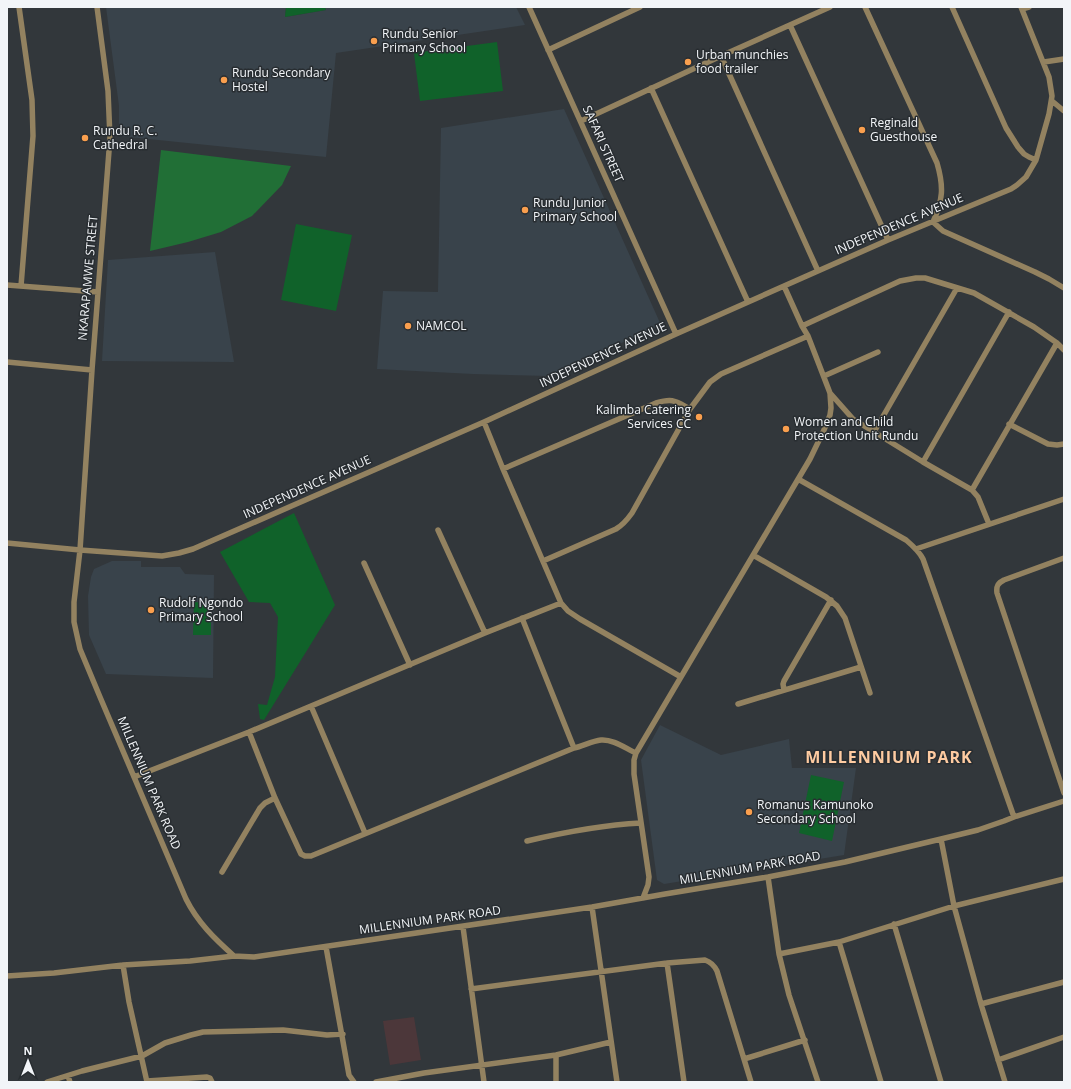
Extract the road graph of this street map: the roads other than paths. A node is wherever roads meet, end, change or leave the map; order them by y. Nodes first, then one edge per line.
1 (19, 7) edge
2 (98, 7) edge
3 (529, 7) edge
4 (640, 7) edge
5 (830, 7) edge
6 (866, 7) edge
7 (952, 7) edge
8 (1029, 7) edge
9 (1021, 8) edge
10 (790, 25) junction
11 (548, 50) junction
12 (721, 56) junction
13 (1064, 59) edge
14 (1044, 62) junction
15 (651, 88) junction
16 (1052, 101) junction
17 (1064, 111) edge
18 (581, 121) junction
19 (1036, 160) junction
20 (933, 222) junction
21 (888, 240) junction
22 (818, 271) junction
23 (7, 285) edge
24 (21, 286) junction
25 (784, 286) junction
26 (957, 288) junction
27 (1064, 288) edge
28 (98, 292) junction
29 (748, 302) junction
30 (1009, 312) junction
31 (802, 326) junction
32 (676, 334) junction
33 (808, 336) junction
34 (1057, 343) junction
35 (1064, 350) edge
36 (878, 352) dead end
37 (7, 362) edge
38 (92, 370) junction
39 (824, 376) junction
40 (830, 393) junction
41 (690, 409) junction
42 (484, 422) junction
43 (1009, 424) junction
44 (874, 432) junction
45 (1064, 444) edge
46 (923, 462) junction
47 (503, 469) junction
48 (798, 479) junction
49 (972, 490) junction
50 (1064, 499) edge
51 (989, 524) junction
52 (438, 530) dead end
53 (7, 543) edge
54 (916, 549) junction
55 (80, 550) junction
56 (753, 555) junction
57 (1064, 558) edge
58 (543, 561) junction
59 (364, 563) dead end
60 (831, 600) junction
61 (561, 603) junction
62 (522, 618) junction
63 (485, 633) junction
64 (410, 665) junction
65 (861, 667) junction
66 (681, 677) junction
67 (784, 690) junction
68 (870, 693) dead end
69 (738, 704) dead end
70 (311, 706) junction
71 (249, 732) junction
72 (574, 748) junction
73 (636, 753) junction
74 (134, 777) junction
75 (1064, 793) edge
76 (275, 798) junction
77 (1064, 801) edge
78 (1014, 816) junction
79 (641, 823) junction
80 (366, 833) junction
81 (941, 839) junction
82 (528, 841) dead end
83 (222, 872) dead end
84 (768, 877) junction
85 (1064, 879) edge
86 (643, 898) junction
87 (954, 906) junction
88 (592, 907) junction
89 (894, 924) junction
90 (463, 927) junction
91 (839, 942) junction
92 (326, 947) junction
93 (779, 954) junction
94 (234, 956) junction
95 (667, 962) junction
96 (123, 965) junction
97 (602, 971) junction
98 (7, 976) edge
99 (1064, 982) edge
100 (471, 989) junction
101 (981, 1004) junction
102 (343, 1034) junction
103 (1064, 1037) edge
104 (805, 1040) junction
105 (612, 1042) junction
106 (556, 1055) junction
107 (142, 1056) junction
108 (744, 1059) junction
109 (998, 1060) junction
110 (482, 1065) junction
111 (69, 1079) edge
112 (147, 1081) edge
113 (47, 1082) edge
114 (212, 1082) edge
115 (354, 1082) edge
116 (376, 1082) edge
117 (484, 1082) edge
118 (556, 1082) edge
119 (617, 1082) edge
120 (684, 1082) edge
121 (751, 1082) edge
122 (818, 1082) edge
123 (881, 1082) edge
124 (941, 1082) edge
125 (1005, 1082) edge

1 - 24 street
2 - 28 street, NKARAPAMWE STREET
3 - 11 street, SAFARI STREET
4 - 11 street
5 - 10 street
6 - 20 street
7 - 19 street
8 - 9 street
9 - 14 street, INDEPENDENCE AVENUE
10 - 12 street
10 - 21 street
11 - 18 street, SAFARI STREET
12 - 15 street
12 - 22 street
13 - 14 street
14 - 16 street, INDEPENDENCE AVENUE
15 - 18 street
15 - 29 street
16 - 17 street
16 - 19 street, INDEPENDENCE AVENUE
18 - 32 street, SAFARI STREET
19 - 20 street, INDEPENDENCE AVENUE
20 - 21 street, INDEPENDENCE AVENUE
20 - 27 street
21 - 22 street, INDEPENDENCE AVENUE
22 - 25 street, INDEPENDENCE AVENUE
23 - 24 street
24 - 28 street
25 - 29 street, INDEPENDENCE AVENUE
25 - 31 street
26 - 30 street
26 - 31 street
26 - 44 street
28 - 38 street, NKARAPAMWE STREET
29 - 32 street, INDEPENDENCE AVENUE
30 - 34 street
30 - 46 street
31 - 33 street
32 - 42 street, INDEPENDENCE AVENUE
33 - 39 street
33 - 41 street
34 - 35 street
34 - 43 street
36 - 39 street
37 - 38 street
38 - 55 street, NKARAPAMWE STREET
39 - 40 street
40 - 44 street
40 - 48 street
41 - 47 street
41 - 58 street
42 - 47 street
42 - 55 street, INDEPENDENCE AVENUE
43 - 45 street
43 - 49 street
44 - 46 street
46 - 49 street
47 - 58 street
48 - 54 street
48 - 56 street
49 - 51 street
50 - 51 street
51 - 54 street
52 - 63 street
53 - 55 street, INDEPENDENCE AVENUE
54 - 78 street
55 - 74 street, MILLENNIUM PARK ROAD
56 - 60 street
56 - 66 street
57 - 75 street
58 - 61 street
59 - 64 street
60 - 65 street
60 - 67 street
61 - 62 street
61 - 66 street
62 - 63 street
62 - 72 street
63 - 64 street
64 - 70 street
65 - 67 street
65 - 68 street
66 - 73 street
67 - 69 street
70 - 71 street
70 - 80 street
71 - 74 street
71 - 76 street
72 - 73 street
72 - 80 street
73 - 79 street
74 - 94 street, MILLENNIUM PARK ROAD
76 - 80 street
76 - 83 street
77 - 78 street, MILLENNIUM PARK ROAD
78 - 81 street, MILLENNIUM PARK ROAD
79 - 82 street
79 - 86 street
81 - 84 street, MILLENNIUM PARK ROAD
81 - 87 street
84 - 86 street, MILLENNIUM PARK ROAD
84 - 93 street
85 - 87 street
86 - 88 street, MILLENNIUM PARK ROAD
87 - 89 street
87 - 101 street
88 - 90 street, MILLENNIUM PARK ROAD
88 - 97 street
89 - 91 street
89 - 124 street
90 - 92 street, MILLENNIUM PARK ROAD
90 - 100 street
91 - 93 street
91 - 123 street
92 - 94 street, MILLENNIUM PARK ROAD
92 - 102 street
93 - 104 street
94 - 96 street
95 - 97 street
95 - 108 street
95 - 120 street
96 - 98 street
96 - 107 street
97 - 100 street
97 - 105 street
99 - 101 street
100 - 110 street
101 - 109 street
102 - 107 street
102 - 115 street
103 - 109 street
104 - 108 street
104 - 122 street
105 - 106 street
105 - 119 street
106 - 110 street
106 - 118 street
107 - 111 street
107 - 112 street
108 - 121 street
109 - 125 street
110 - 116 street
110 - 117 street
111 - 113 street
112 - 114 street

